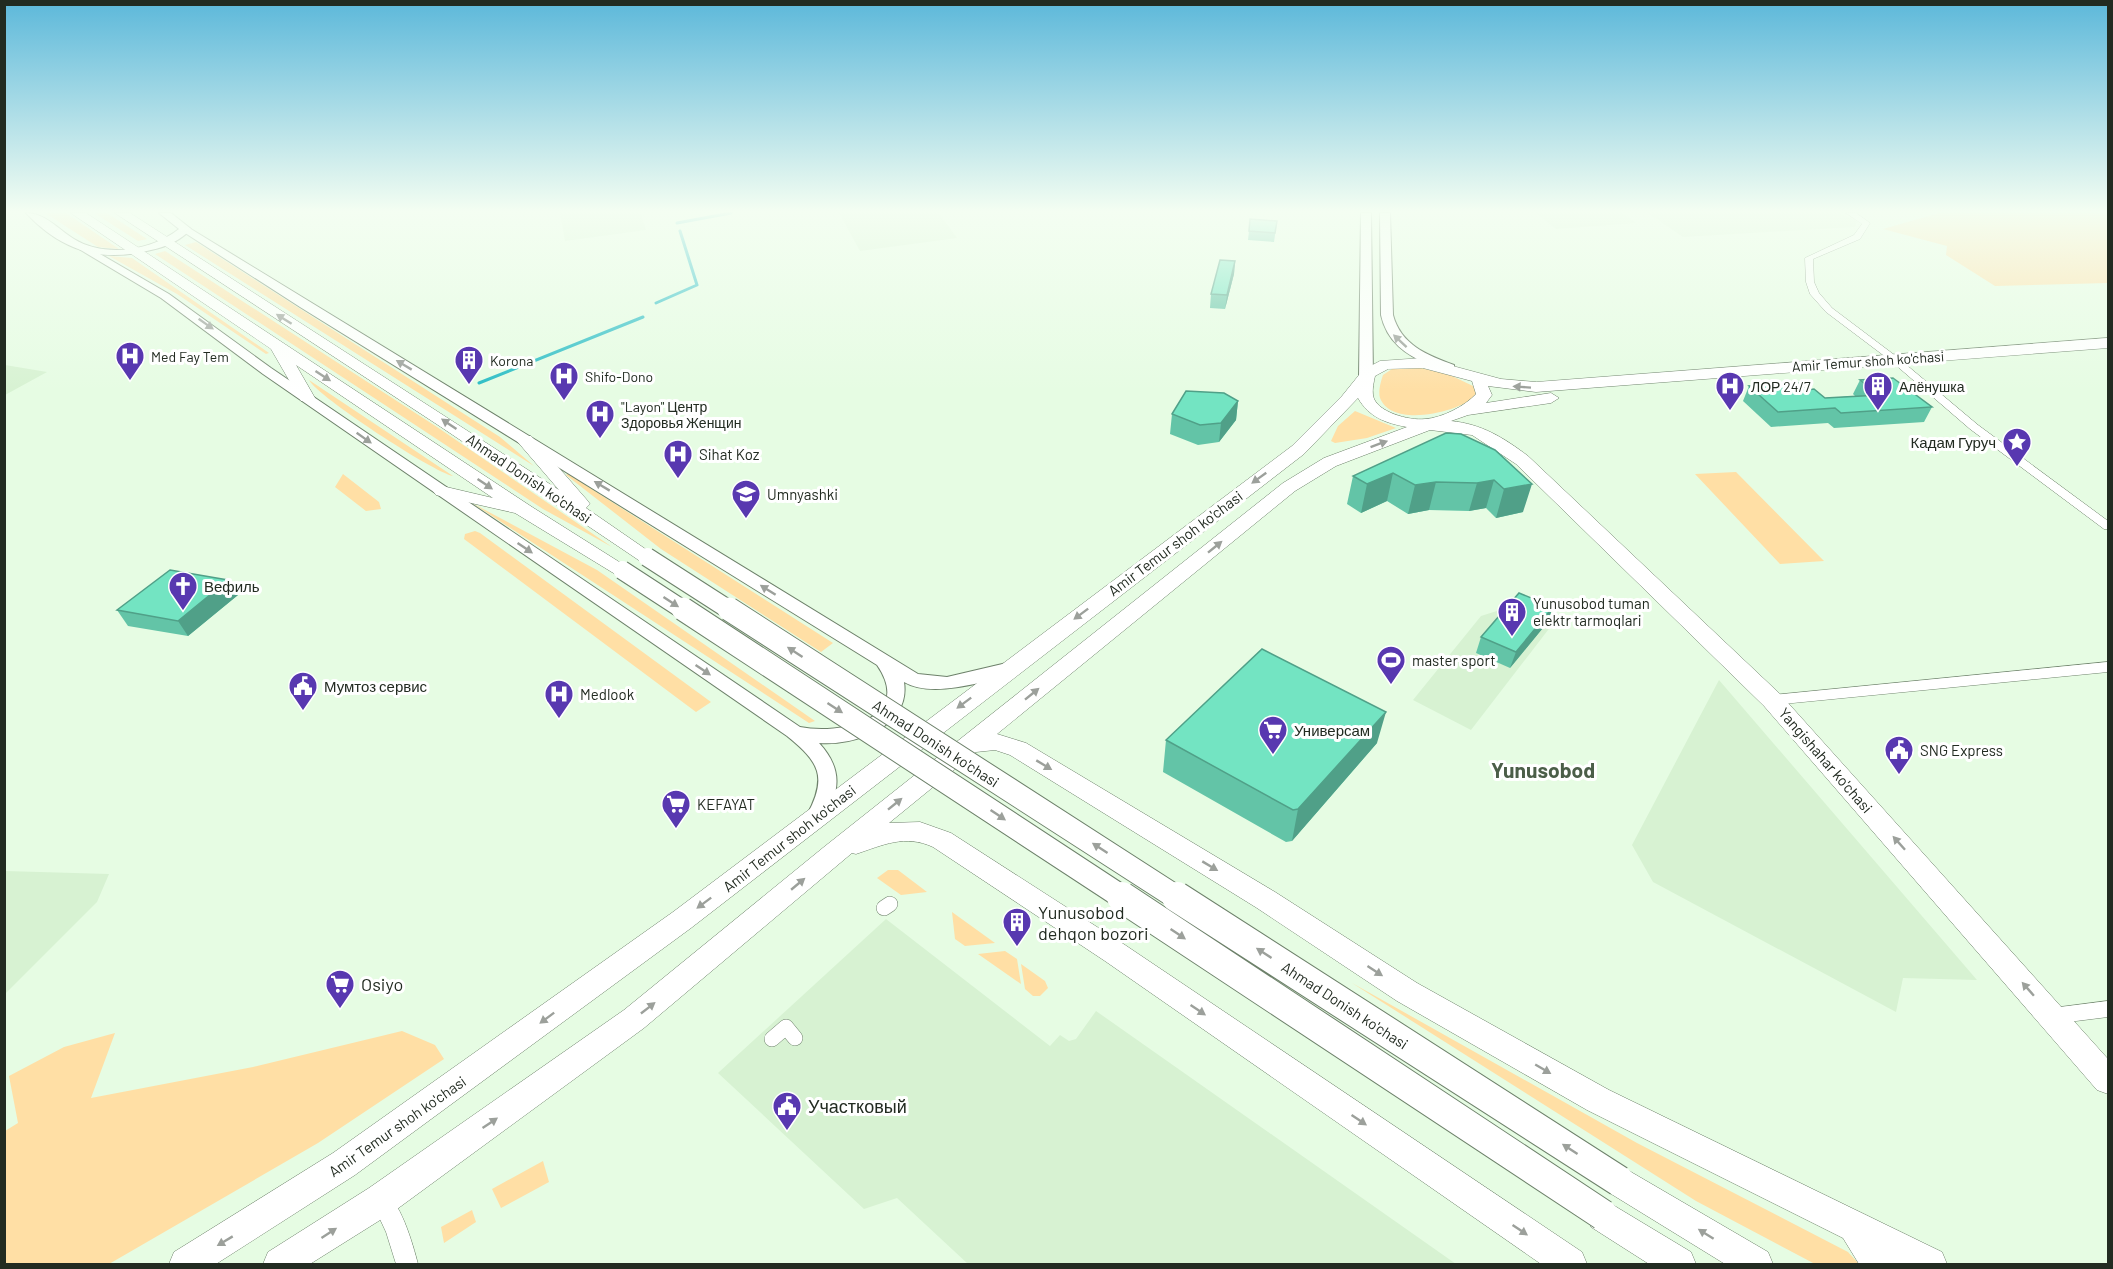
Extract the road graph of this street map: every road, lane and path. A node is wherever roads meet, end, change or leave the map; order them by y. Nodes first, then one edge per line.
1 (124, 272) edge
2 (168, 272) edge
3 (213, 272) edge
4 (253, 272) edge
5 (1365, 272) edge
6 (1387, 272) edge
7 (1810, 272) edge
8 (1365, 279) junction
9 (1387, 281) junction
10 (2109, 343) edge
11 (276, 344) junction
12 (2109, 352) edge
13 (1900, 364) junction
14 (1450, 369) junction
15 (1366, 379) junction
16 (1479, 382) junction
17 (307, 398) junction
18 (1494, 406) junction
19 (1465, 411) junction
20 (1427, 426) junction
21 (525, 440) junction
22 (1522, 460) junction
23 (442, 491) junction
24 (525, 511) junction
25 (2109, 526) edge
26 (601, 527) junction
27 (1116, 588) junction
28 (1143, 604) junction
29 (881, 660) junction
30 (2109, 667) edge
31 (1011, 668) junction
32 (1773, 700) junction
33 (793, 731) junction
34 (970, 744) junction
35 (817, 816) junction
36 (833, 854) junction
37 (2109, 1009) edge
38 (2052, 1016) junction
39 (795, 1038) dead end
40 (772, 1039) dead end
41 (2109, 1080) edge
42 (381, 1200) junction
43 (1850, 1225) junction
44 (186, 1264) edge
45 (280, 1264) edge
46 (407, 1264) edge
47 (1570, 1264) edge
48 (1679, 1264) edge
49 (1756, 1264) edge
50 (1879, 1264) edge
51 (1930, 1264) edge

1 -> 17 street
2 - 11 main road, Ahmad Donish ko'chasi
26 -> 3 main road, Ahmad Donish ko'chasi
21 -> 4 street, Ahmad Donish ko'chasi
5 - 8 main road
6 - 9 main road
7 - 13 street
8 - 9 main road
8 - 15 main road
14 -> 9 main road
10 - 13 main road, Amir Temur shoh ko'chasi
11 - 17 main road
11 -> 24 main road, Ahmad Donish ko'chasi
12 - 13 main road, Amir Temur shoh ko'chasi
13 -> 14 main road, Amir Temur shoh ko'chasi
13 - 18 main road, Amir Temur shoh ko'chasi
13 - 25 street
14 - 15 main road, Amir Temur shoh ko'chasi
14 - 16 main road, Amir Temur shoh ko'chasi
15 - 20 main road
15 -> 27 main road, Amir Temur shoh ko'chasi
16 - 18 main road
16 - 19 main road, Amir Temur shoh ko'chasi
17 -> 23 street
18 - 19 main road, Amir Temur shoh ko'chasi
18 - 22 main road, Yangishahar ko'chasi
19 - 20 main road, Amir Temur shoh ko'chasi
20 - 22 main road, Yangishahar ko'chasi
28 -> 20 main road, Amir Temur shoh ko'chasi
21 - 26 main road
29 -> 21 street, Ahmad Donish ko'chasi
22 - 32 main road, Yangishahar ko'chasi
23 - 24 main road
23 -> 33 street
24 -> 48 main road, Ahmad Donish ko'chasi, bridge
49 -> 26 main road, Ahmad Donish ko'chasi, bridge
27 - 28 main road
27 -> 31 main road, Amir Temur shoh ko'chasi
34 -> 28 main road, Amir Temur shoh ko'chasi
29 - 31 street, Ahmad Donish ko'chasi
29 - 33 street
30 - 32 street
31 -> 35 main road, Amir Temur shoh ko'chasi
38 -> 32 main road, Yangishahar ko'chasi
33 - 35 street
36 -> 34 main road, Amir Temur shoh ko'chasi
34 -> 43 main road
35 -> 44 main road, Amir Temur shoh ko'chasi
42 -> 36 main road, Amir Temur shoh ko'chasi
36 -> 47 main road
37 - 38 street
38 - 41 main road, Yangishahar ko'chasi
39 - 40 street
45 -> 42 main road, Amir Temur shoh ko'chasi
42 - 46 street
43 - 50 main road
43 - 51 main road

